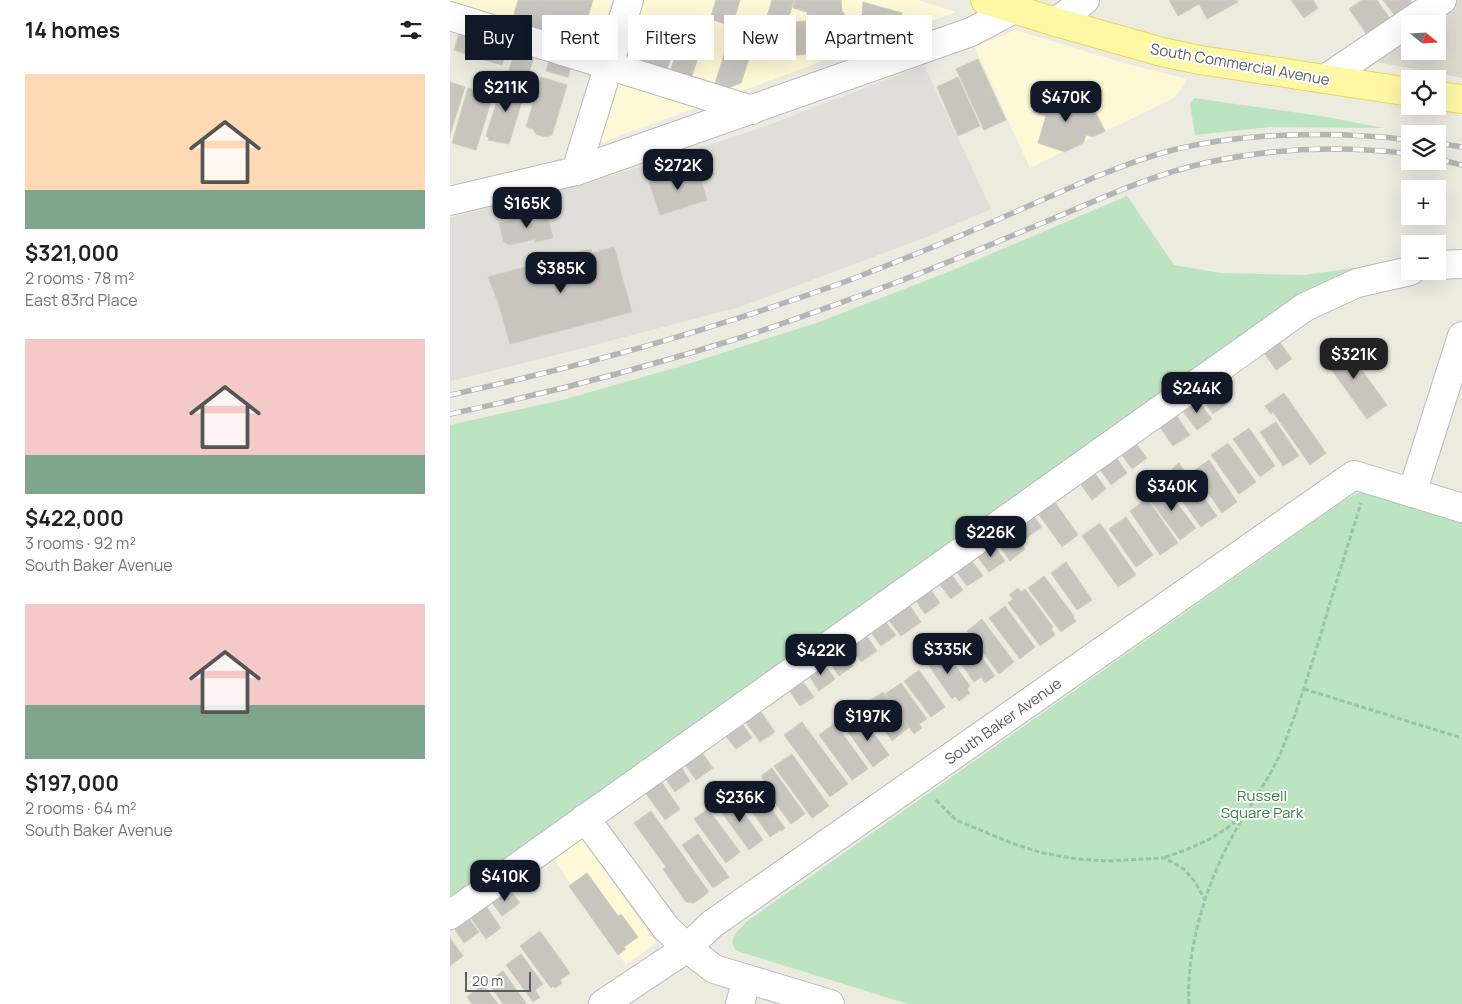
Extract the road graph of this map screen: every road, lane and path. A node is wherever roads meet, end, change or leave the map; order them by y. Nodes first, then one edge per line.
1 (628, 0) edge
2 (985, 0) edge
3 (1085, 0) edge
4 (1442, 0) edge
5 (1014, 9) junction
6 (450, 16) edge
7 (1056, 22) junction
8 (609, 65) junction
9 (1325, 79) junction
10 (1401, 91) edge
11 (1446, 97) edge
12 (1462, 99) edge
13 (752, 110) junction
14 (576, 171) junction
15 (450, 188) edge
16 (476, 196) junction
17 (450, 201) edge
18 (1462, 264) edge
19 (1446, 265) edge
20 (1401, 273) edge
21 (1462, 336) edge
22 (1412, 493) junction
23 (1362, 500) dead end
24 (1462, 508) edge
25 (1304, 689) junction
26 (1462, 738) edge
27 (936, 800) dead end
28 (1246, 812) junction
29 (585, 818) junction
30 (1164, 858) junction
31 (1205, 901) junction
32 (450, 915) edge
33 (687, 948) junction
34 (744, 991) edge
35 (603, 1004) edge
36 (830, 1004) edge
37 (1189, 1004) edge

1 - 8 street
2 - 5 main road, South Commercial Avenue
3 - 7 street
4 - 9 street
5 - 7 main road, South Commercial Avenue
5 - 13 street
6 - 8 street
7 - 9 main road, South Commercial Avenue
8 - 13 street
8 - 14 street
9 - 10 main road, South Commercial Avenue
11 - 12 main road
13 - 14 street
14 - 16 street
15 - 16 street
16 - 17 street
18 - 19 street
20 - 29 street
21 - 22 street
22 - 24 street
22 - 33 street, South Baker Avenue
23 - 25 path
25 - 26 path
25 - 28 path
27 - 30 path
28 - 30 path
28 - 31 path
29 - 32 street
29 - 33 street
30 - 31 path
31 - 37 path
33 - 34 street
33 - 35 street, South Baker Avenue
34 - 36 street

